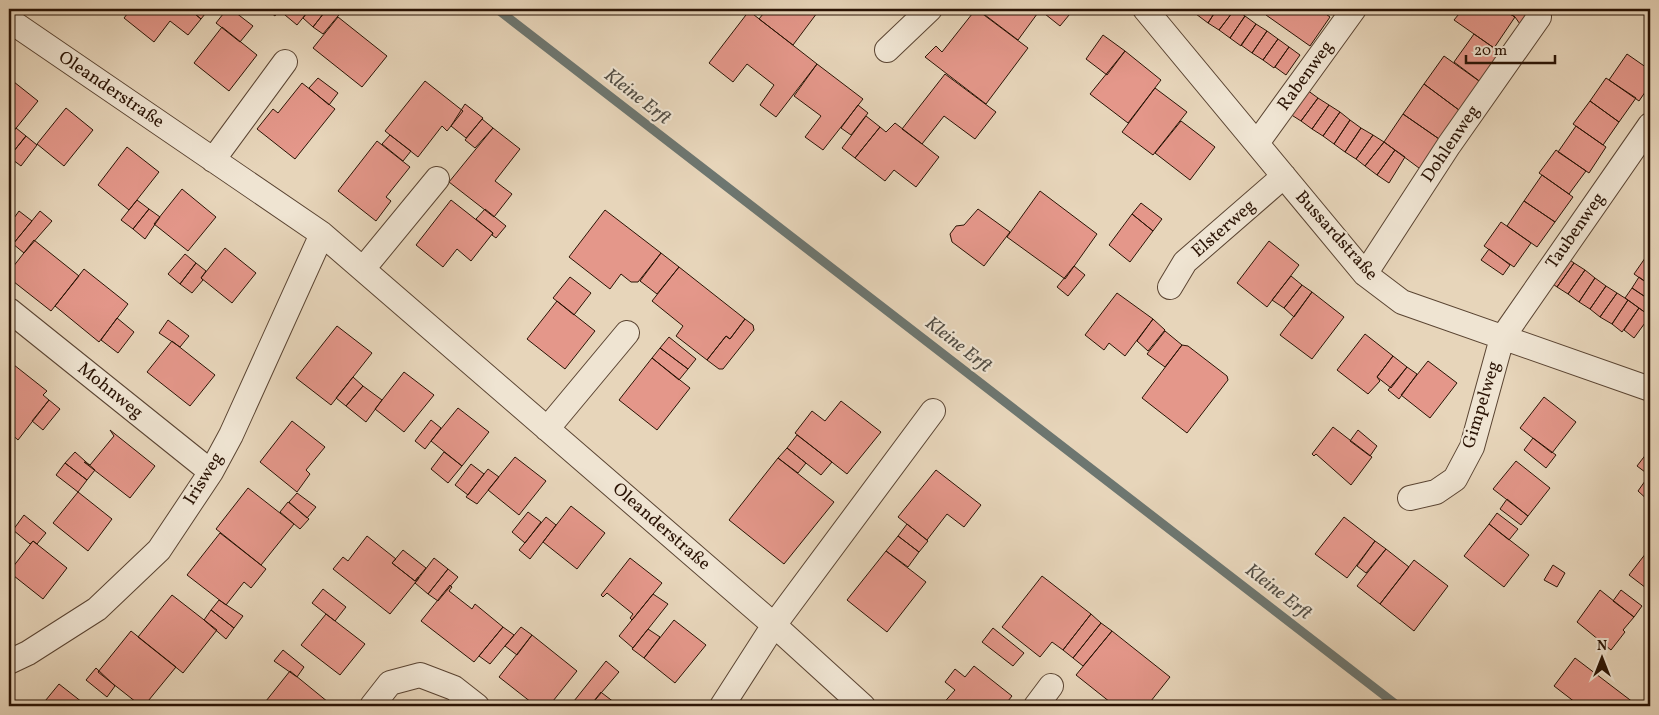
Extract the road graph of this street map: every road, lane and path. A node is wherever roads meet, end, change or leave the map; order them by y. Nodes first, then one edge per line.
1 (930, 9) edge
2 (1145, 9) edge
3 (1354, 9) edge
4 (1539, 17) dead end
5 (9, 20) edge
6 (887, 50) dead end
7 (285, 62) dead end
8 (1650, 125) edge
9 (1257, 143) junction
10 (214, 160) junction
11 (1284, 176) junction
12 (437, 179) dead end
13 (322, 234) junction
14 (362, 269) junction
15 (1366, 274) junction
16 (1170, 287) dead end
17 (9, 310) edge
18 (627, 333) dead end
19 (1502, 338) junction
20 (1647, 382) edge
21 (933, 411) dead end
22 (547, 429) junction
23 (211, 472) junction
24 (1410, 498) dead end
25 (774, 625) junction
26 (9, 662) edge
27 (1051, 686) dead end
28 (372, 706) edge
29 (477, 706) edge
30 (722, 706) edge
31 (863, 706) edge
32 (1036, 706) edge

1 - 6 street
2 - 9 street, Bussardstraße
3 - 9 street, Rabenweg
4 - 15 street, Dohlenweg
5 - 10 street, Oleanderstraße
7 - 10 street
8 - 19 street, Taubenweg
9 - 11 street, Bussardstraße
10 - 13 street, Oleanderstraße
11 - 15 street, Bussardstraße
11 - 16 street, Elsterweg
12 - 14 street
13 - 14 street, Oleanderstraße
13 - 23 street, Irisweg
14 - 22 street, Oleanderstraße
15 - 19 street, Bussardstraße
17 - 23 street, Mohnweg
18 - 22 street
19 - 20 street, Bussardstraße
19 - 24 street, Gimpelweg
21 - 25 street
22 - 25 street, Oleanderstraße
23 - 26 street, Irisweg
25 - 30 street
25 - 31 street, Oleanderstraße
27 - 32 street
28 - 29 street

